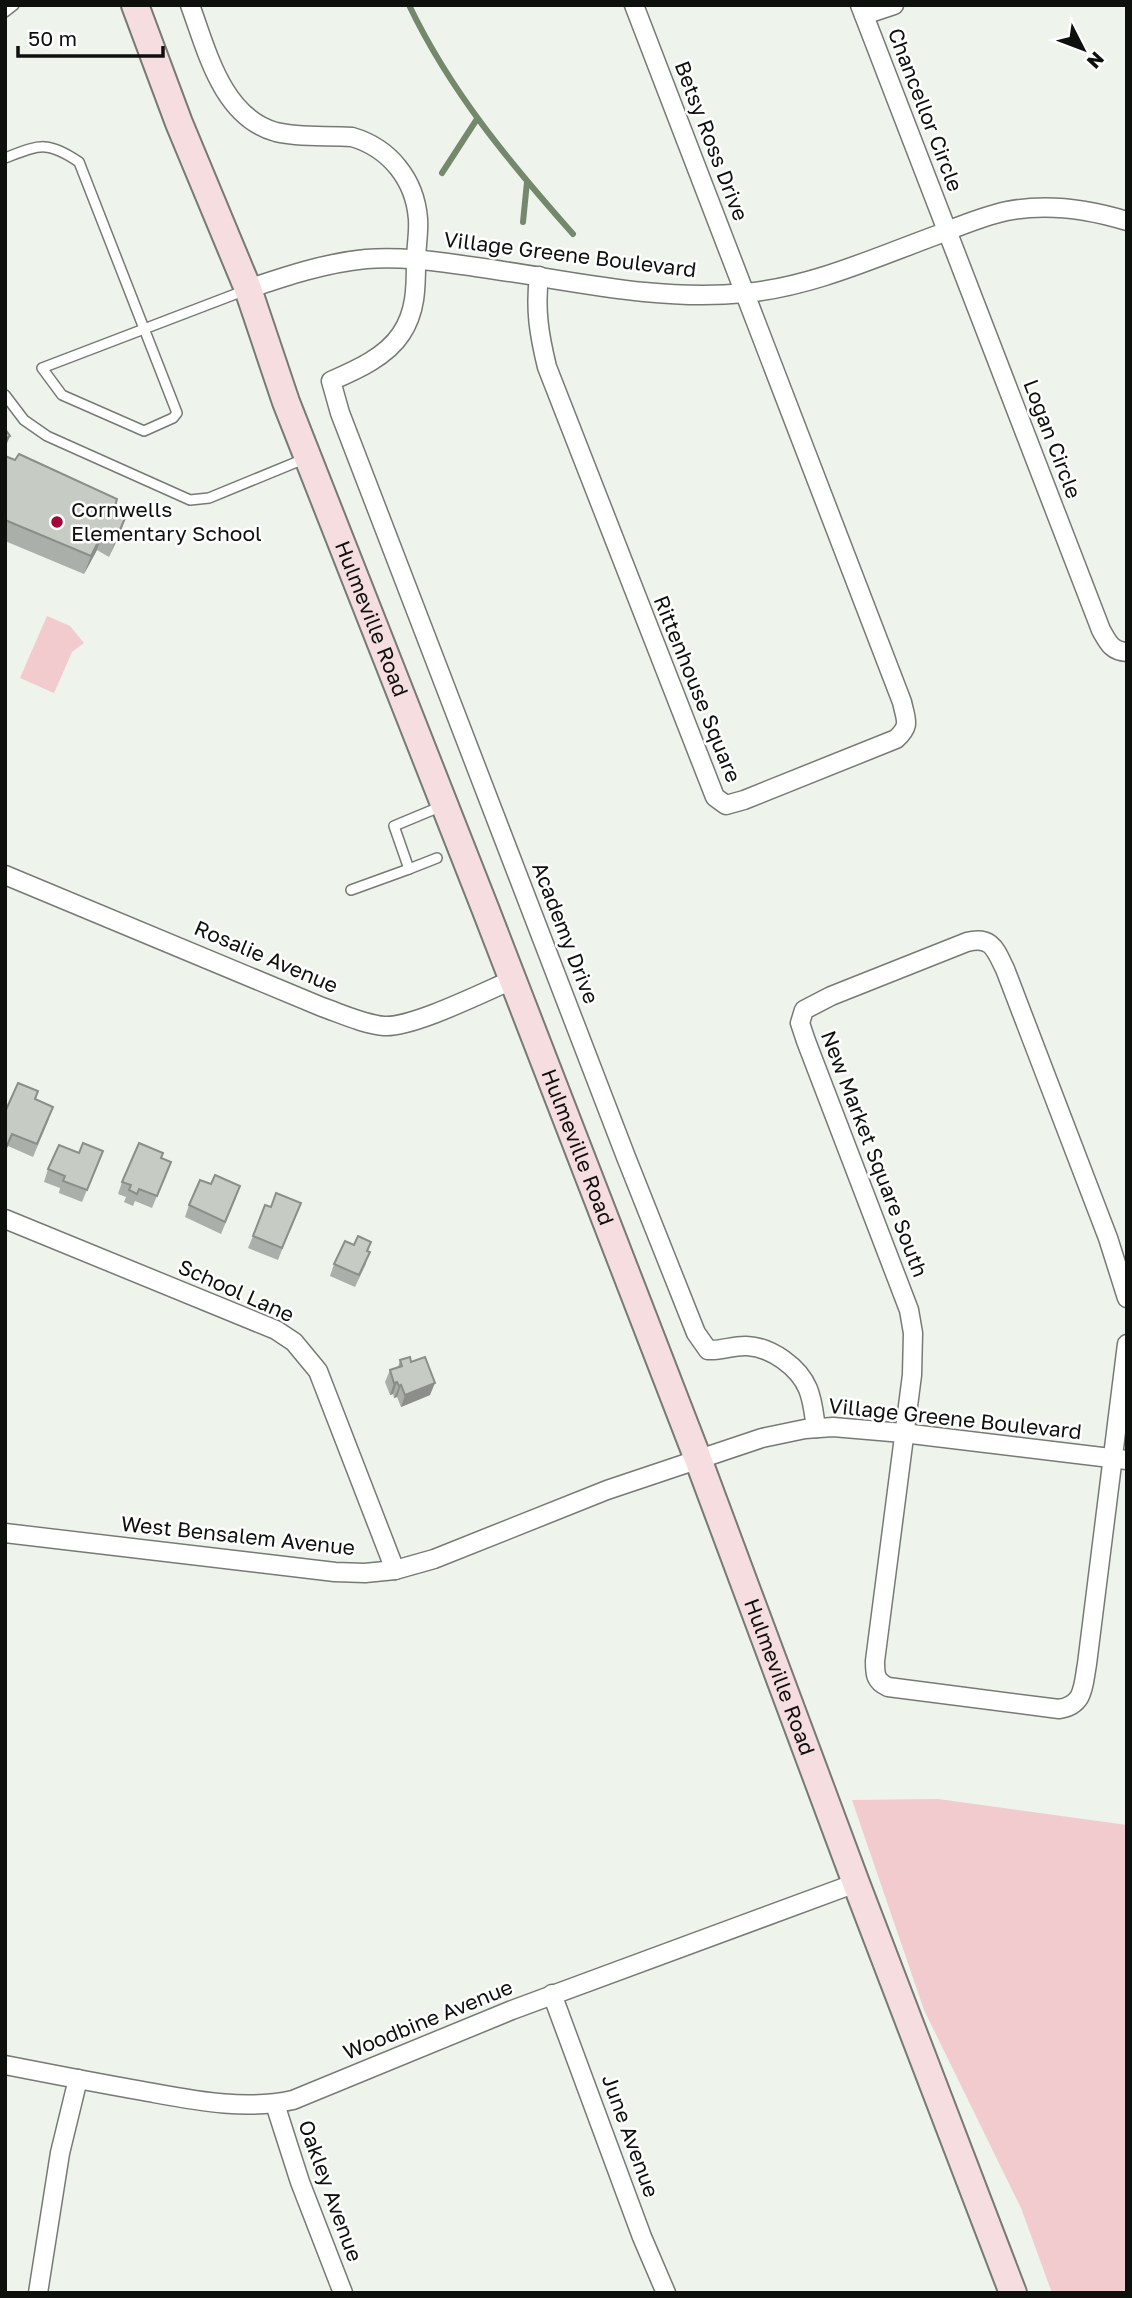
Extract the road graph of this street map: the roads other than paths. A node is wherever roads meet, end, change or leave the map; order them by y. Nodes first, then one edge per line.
1 (14, 5) edge
2 (135, 5) edge
3 (190, 5) edge
4 (634, 5) edge
5 (894, 5) edge
6 (862, 10) edge
7 (5, 12) edge
8 (5, 158) edge
9 (1127, 221) edge
10 (947, 231) junction
11 (416, 259) junction
12 (539, 276) junction
13 (248, 289) junction
14 (744, 293) junction
15 (145, 327) junction
16 (5, 395) edge
17 (308, 457) junction
18 (1127, 652) edge
19 (443, 806) junction
20 (437, 858) dead end
21 (409, 869) junction
22 (5, 875) edge
23 (351, 890) dead end
24 (512, 980) junction
25 (5, 1219) edge
26 (1127, 1298) edge
27 (1127, 1344) edge
28 (816, 1427) junction
29 (903, 1433) junction
30 (698, 1459) junction
31 (1120, 1459) edge
32 (5, 1533) edge
33 (395, 1570) junction
34 (856, 1883) junction
35 (552, 1994) junction
36 (5, 2065) edge
37 (78, 2079) junction
38 (275, 2104) junction
39 (38, 2293) edge
40 (343, 2293) edge
41 (666, 2293) edge
42 (1013, 2293) edge

1 - 7 lane
2 - 13 main road, Hulmeville Road
3 - 11 street
4 - 14 street, Betsy Ross Drive
5 - 6 street
6 - 10 street, Chancellor Circle
8 - 15 lane
9 - 10 street, Village Greene Boulevard
10 - 14 street, Village Greene Boulevard
10 - 18 street, Logan Circle
11 - 12 street, Village Greene Boulevard
11 - 13 street, Village Greene Boulevard
11 - 28 street, Academy Drive
12 - 14 street, Village Greene Boulevard
12 - 14 street, Rittenhouse Square
13 - 15 lane
13 - 17 main road, Hulmeville Road
15 - 15 lane
16 - 17 lane
17 - 19 main road, Hulmeville Road
19 - 21 lane
19 - 24 main road, Hulmeville Road
20 - 21 lane
21 - 23 lane
22 - 24 street, Rosalie Avenue
24 - 30 main road, Hulmeville Road
25 - 33 street, School Lane
26 - 29 street, New Market Square South
27 - 31 street
28 - 29 street, Village Greene Boulevard
28 - 30 street, Village Greene Boulevard
29 - 31 street, Village Greene Boulevard
29 - 31 street
30 - 33 street, West Bensalem Avenue
30 - 34 main road, Hulmeville Road
32 - 33 street, West Bensalem Avenue
34 - 35 street, Woodbine Avenue
34 - 42 main road, Hulmeville Road
35 - 38 street, Woodbine Avenue
35 - 41 street, June Avenue
36 - 37 street, Woodbine Avenue
37 - 38 street, Woodbine Avenue
37 - 39 street
38 - 40 street, Oakley Avenue

